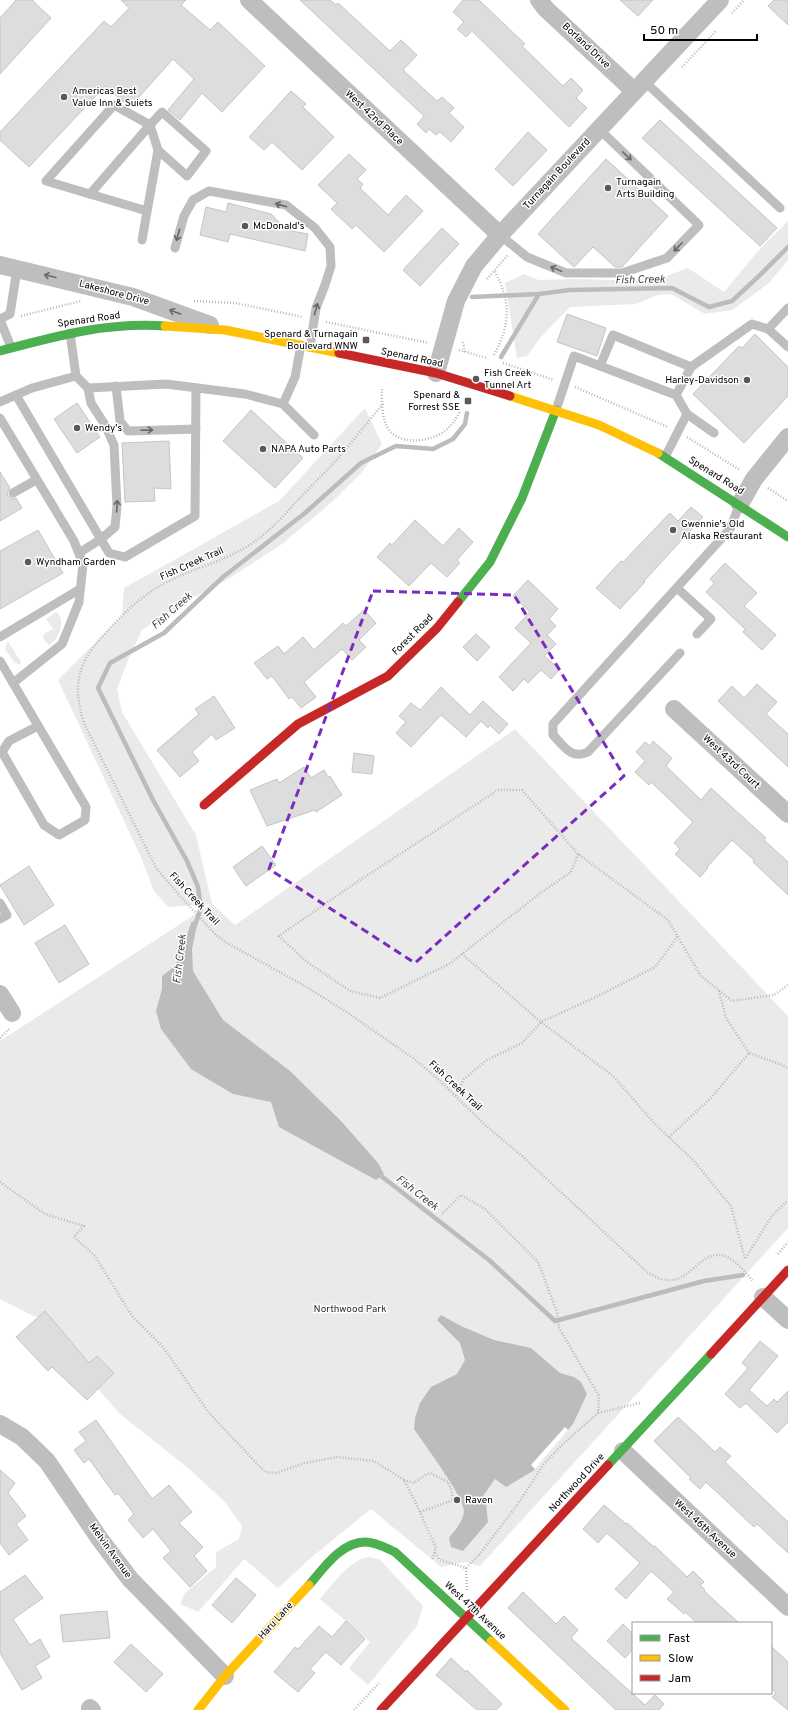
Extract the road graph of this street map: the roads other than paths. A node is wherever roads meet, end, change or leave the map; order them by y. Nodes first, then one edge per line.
1 (249, 0) edge
2 (720, 0) edge
3 (547, 3) edge
4 (639, 86) junction
5 (150, 125) junction
6 (599, 128) junction
7 (158, 150) junction
8 (90, 194) junction
9 (780, 208) dead end
10 (148, 211) junction
11 (500, 235) junction
12 (142, 240) dead end
13 (174, 248) dead end
14 (0, 265) edge
15 (23, 270) junction
16 (133, 297) junction
17 (788, 308) edge
18 (0, 320) edge
19 (134, 325) junction
20 (768, 329) junction
21 (225, 330) junction
22 (70, 333) junction
23 (305, 346) junction
24 (11, 347) junction
25 (788, 347) edge
26 (0, 351) edge
27 (600, 366) junction
28 (691, 367) junction
29 (436, 373) junction
30 (76, 376) junction
31 (116, 386) junction
32 (88, 388) junction
33 (196, 388) junction
34 (16, 395) junction
35 (676, 395) junction
36 (0, 402) edge
37 (283, 404) junction
38 (556, 410) junction
39 (687, 414) junction
40 (0, 418) edge
41 (196, 429) junction
42 (714, 433) dead end
43 (314, 435) dead end
44 (788, 438) edge
45 (665, 457) junction
46 (36, 480) junction
47 (13, 493) dead end
48 (740, 504) junction
49 (788, 537) edge
50 (101, 539) junction
51 (79, 553) junction
52 (677, 588) junction
53 (80, 589) junction
54 (697, 634) dead end
55 (0, 637) edge
56 (680, 653) dead end
57 (0, 661) edge
58 (13, 683) junction
59 (674, 709) dead end
60 (38, 726) junction
61 (204, 805) dead end
62 (788, 814) edge
63 (0, 903) edge
64 (0, 919) edge
65 (0, 994) edge
66 (12, 1013) dead end
67 (788, 1270) edge
68 (763, 1297) junction
69 (788, 1320) edge
70 (0, 1424) edge
71 (623, 1450) junction
72 (361, 1541) joint
73 (788, 1608) edge
74 (467, 1618) junction
75 (225, 1676) junction
76 (198, 1710) edge
77 (381, 1710) edge
78 (565, 1710) edge

1 - 11 street, West 42nd Place
2 - 4 street, Turnagain Boulevard
3 - 4 street, Borland Drive
4 - 6 street, Turnagain Boulevard
4 - 9 lane
5 - 7 lane
5 - 7 lane
5 - 8 lane
5 - 8 lane
6 - 11 street, Turnagain Boulevard
6 -> 11 lane
7 - 10 lane
8 - 10 lane
10 - 12 lane
11 - 29 street, Turnagain Boulevard
23 -> 13 lane
14 - 15 street, Lakeshore Drive
16 -> 15 street, Lakeshore Drive
15 - 18 lane
16 - 19 street
21 -> 16 street, Lakeshore Drive
17 - 20 lane
18 - 24 lane
19 - 21 street, Spenard Road
19 - 22 street, Spenard Road
20 - 25 lane
20 - 28 lane
21 - 23 street, Spenard Road
22 - 24 street, Spenard Road
22 - 30 lane
23 - 29 street, Spenard Road
23 - 37 lane
24 - 26 street, Spenard Road
27 - 28 lane
27 - 35 lane
27 - 38 lane
28 - 35 lane
29 - 38 street, Spenard Road
30 - 32 lane
30 - 34 lane
31 - 32 lane
31 - 33 lane
31 -> 41 lane
50 -> 32 lane
33 - 37 lane
33 - 41 lane
34 - 36 lane
34 - 50 lane
35 - 39 lane
37 - 43 lane
38 - 45 street, Spenard Road
38 - 61 street, Forest Road
39 - 42 lane
39 - 45 lane
40 - 46 lane
41 - 50 lane
44 - 48 street
45 - 48 street, Spenard Road
46 - 47 lane
46 - 51 lane
48 - 49 street, Spenard Road
48 - 52 lane
50 - 51 lane
51 - 53 lane
52 - 54 lane
52 - 56 lane
53 - 55 lane
53 - 58 lane
57 - 58 lane
58 - 60 lane
59 - 62 street, West 43rd Court
60 - 60 lane
63 - 64 lane
65 - 66 street
67 - 68 street, Northwood Drive
68 - 69 street
68 - 71 street, Northwood Drive
70 - 75 street, Melvin Avenue
71 - 73 street, West 46th Avenue
71 - 74 street, Northwood Drive
72 - 74 street, West 47th Avenue
72 - 75 street, Haru Lane
74 - 77 street, Northwood Drive
74 - 78 street, West 47th Avenue
75 - 76 street, Haru Lane

